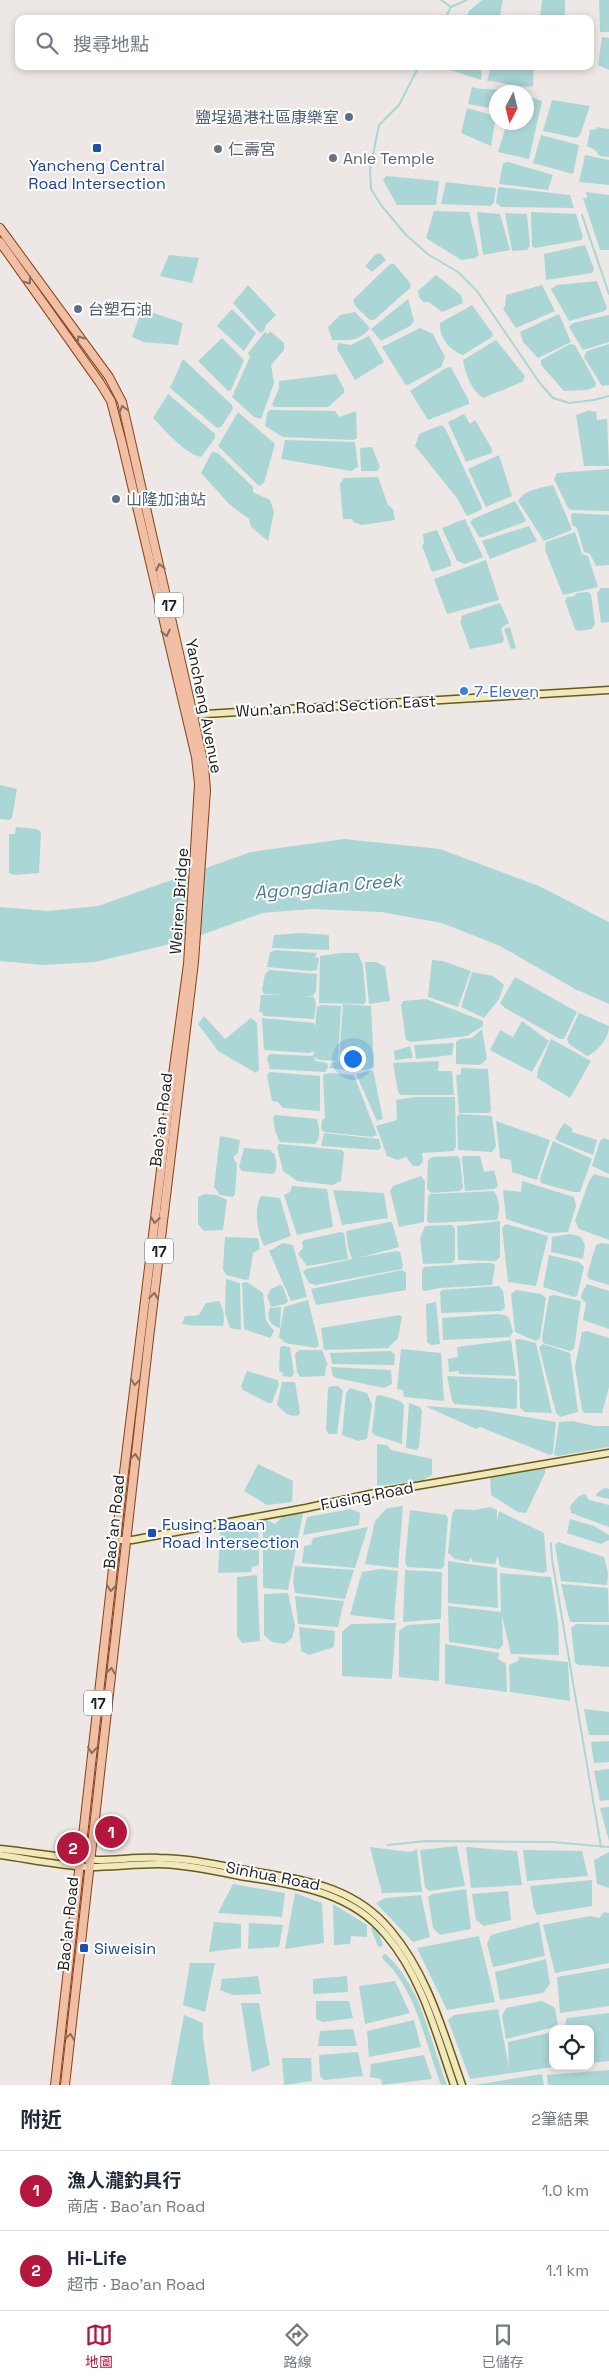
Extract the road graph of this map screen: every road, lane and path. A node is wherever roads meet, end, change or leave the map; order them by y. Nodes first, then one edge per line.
1 (0, 228) edge
2 (0, 242) edge
3 (143, 512) junction
4 (609, 690) edge
5 (189, 715) junction
6 (201, 839) joint
7 (191, 963) junction
8 (609, 1452) edge
9 (116, 1540) junction
10 (126, 1541) junction
11 (0, 1849) edge
12 (0, 1855) edge
13 (80, 1862) junction
14 (88, 1863) junction
15 (55, 2085) edge
16 (65, 2085) edge
17 (454, 2085) edge
18 (462, 2085) edge

3 -> 1 main road, Yancheng Avenue / 17
2 -> 3 main road, Yancheng Avenue / 17
3 - 5 main road, Yancheng Avenue / 17
4 - 5 street, Wun'an Road Section East
5 - 6 main road, Yancheng Avenue / 17
6 - 7 main road, Weiren Bridge / 17
7 -> 9 main road, Bao'an Road / 17
10 -> 7 main road, Bao'an Road / 17
8 - 10 street, Fusing Road
9 - 10 street, Fusing Road
9 -> 13 main road, Bao'an Road / 17
14 -> 10 main road, Bao'an Road / 17
11 - 13 street
12 - 13 street
13 - 14 street
13 - 15 main road, Bao'an Road / 17
16 -> 14 main road, Bao'an Road / 17
14 - 17 street, Sinhua Road
14 - 18 street, Sinhua Road

